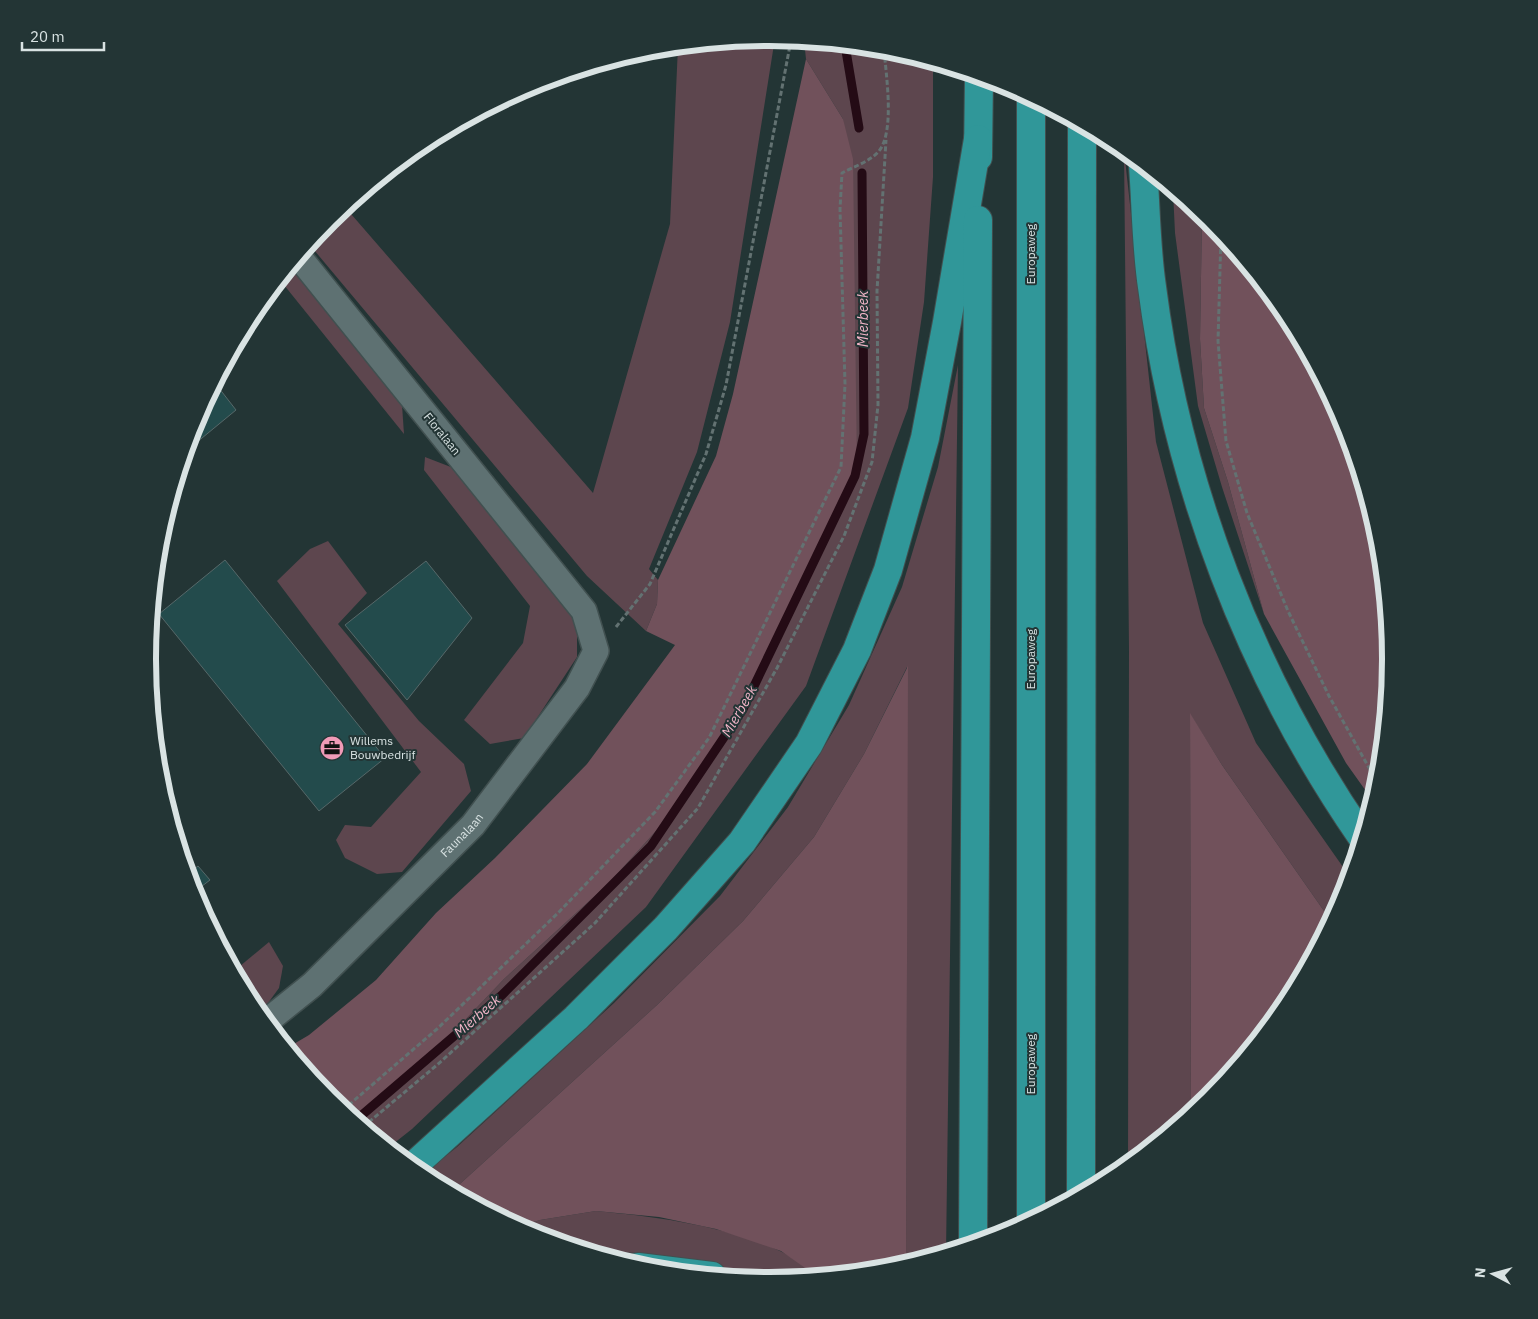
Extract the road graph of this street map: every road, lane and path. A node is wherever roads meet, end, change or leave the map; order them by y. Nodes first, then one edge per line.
1 (790, 47) edge
2 (885, 57) edge
3 (979, 84) edge
4 (1031, 105) edge
5 (1082, 132) edge
6 (886, 139) junction
7 (978, 139) junction
8 (1144, 174) edge
9 (1220, 244) edge
10 (303, 261) edge
11 (596, 651) junction
12 (1371, 772) edge
13 (1358, 830) edge
14 (271, 1018) edge
15 (348, 1105) edge
16 (1082, 1112) junction
17 (368, 1123) edge
18 (418, 1162) edge
19 (1089, 1182) edge
20 (1081, 1188) edge
21 (1031, 1214) edge
22 (973, 1237) edge

1 - 11 path
2 - 6 path
3 - 7 highway
4 - 21 highway, Europaweg
5 - 16 highway
6 - 15 path
6 - 17 path
7 - 18 highway
7 - 22 highway
8 - 13 highway
9 - 12 path
10 - 11 street, Floralaan
11 - 14 street, Faunalaan
16 - 19 highway
16 - 20 highway

